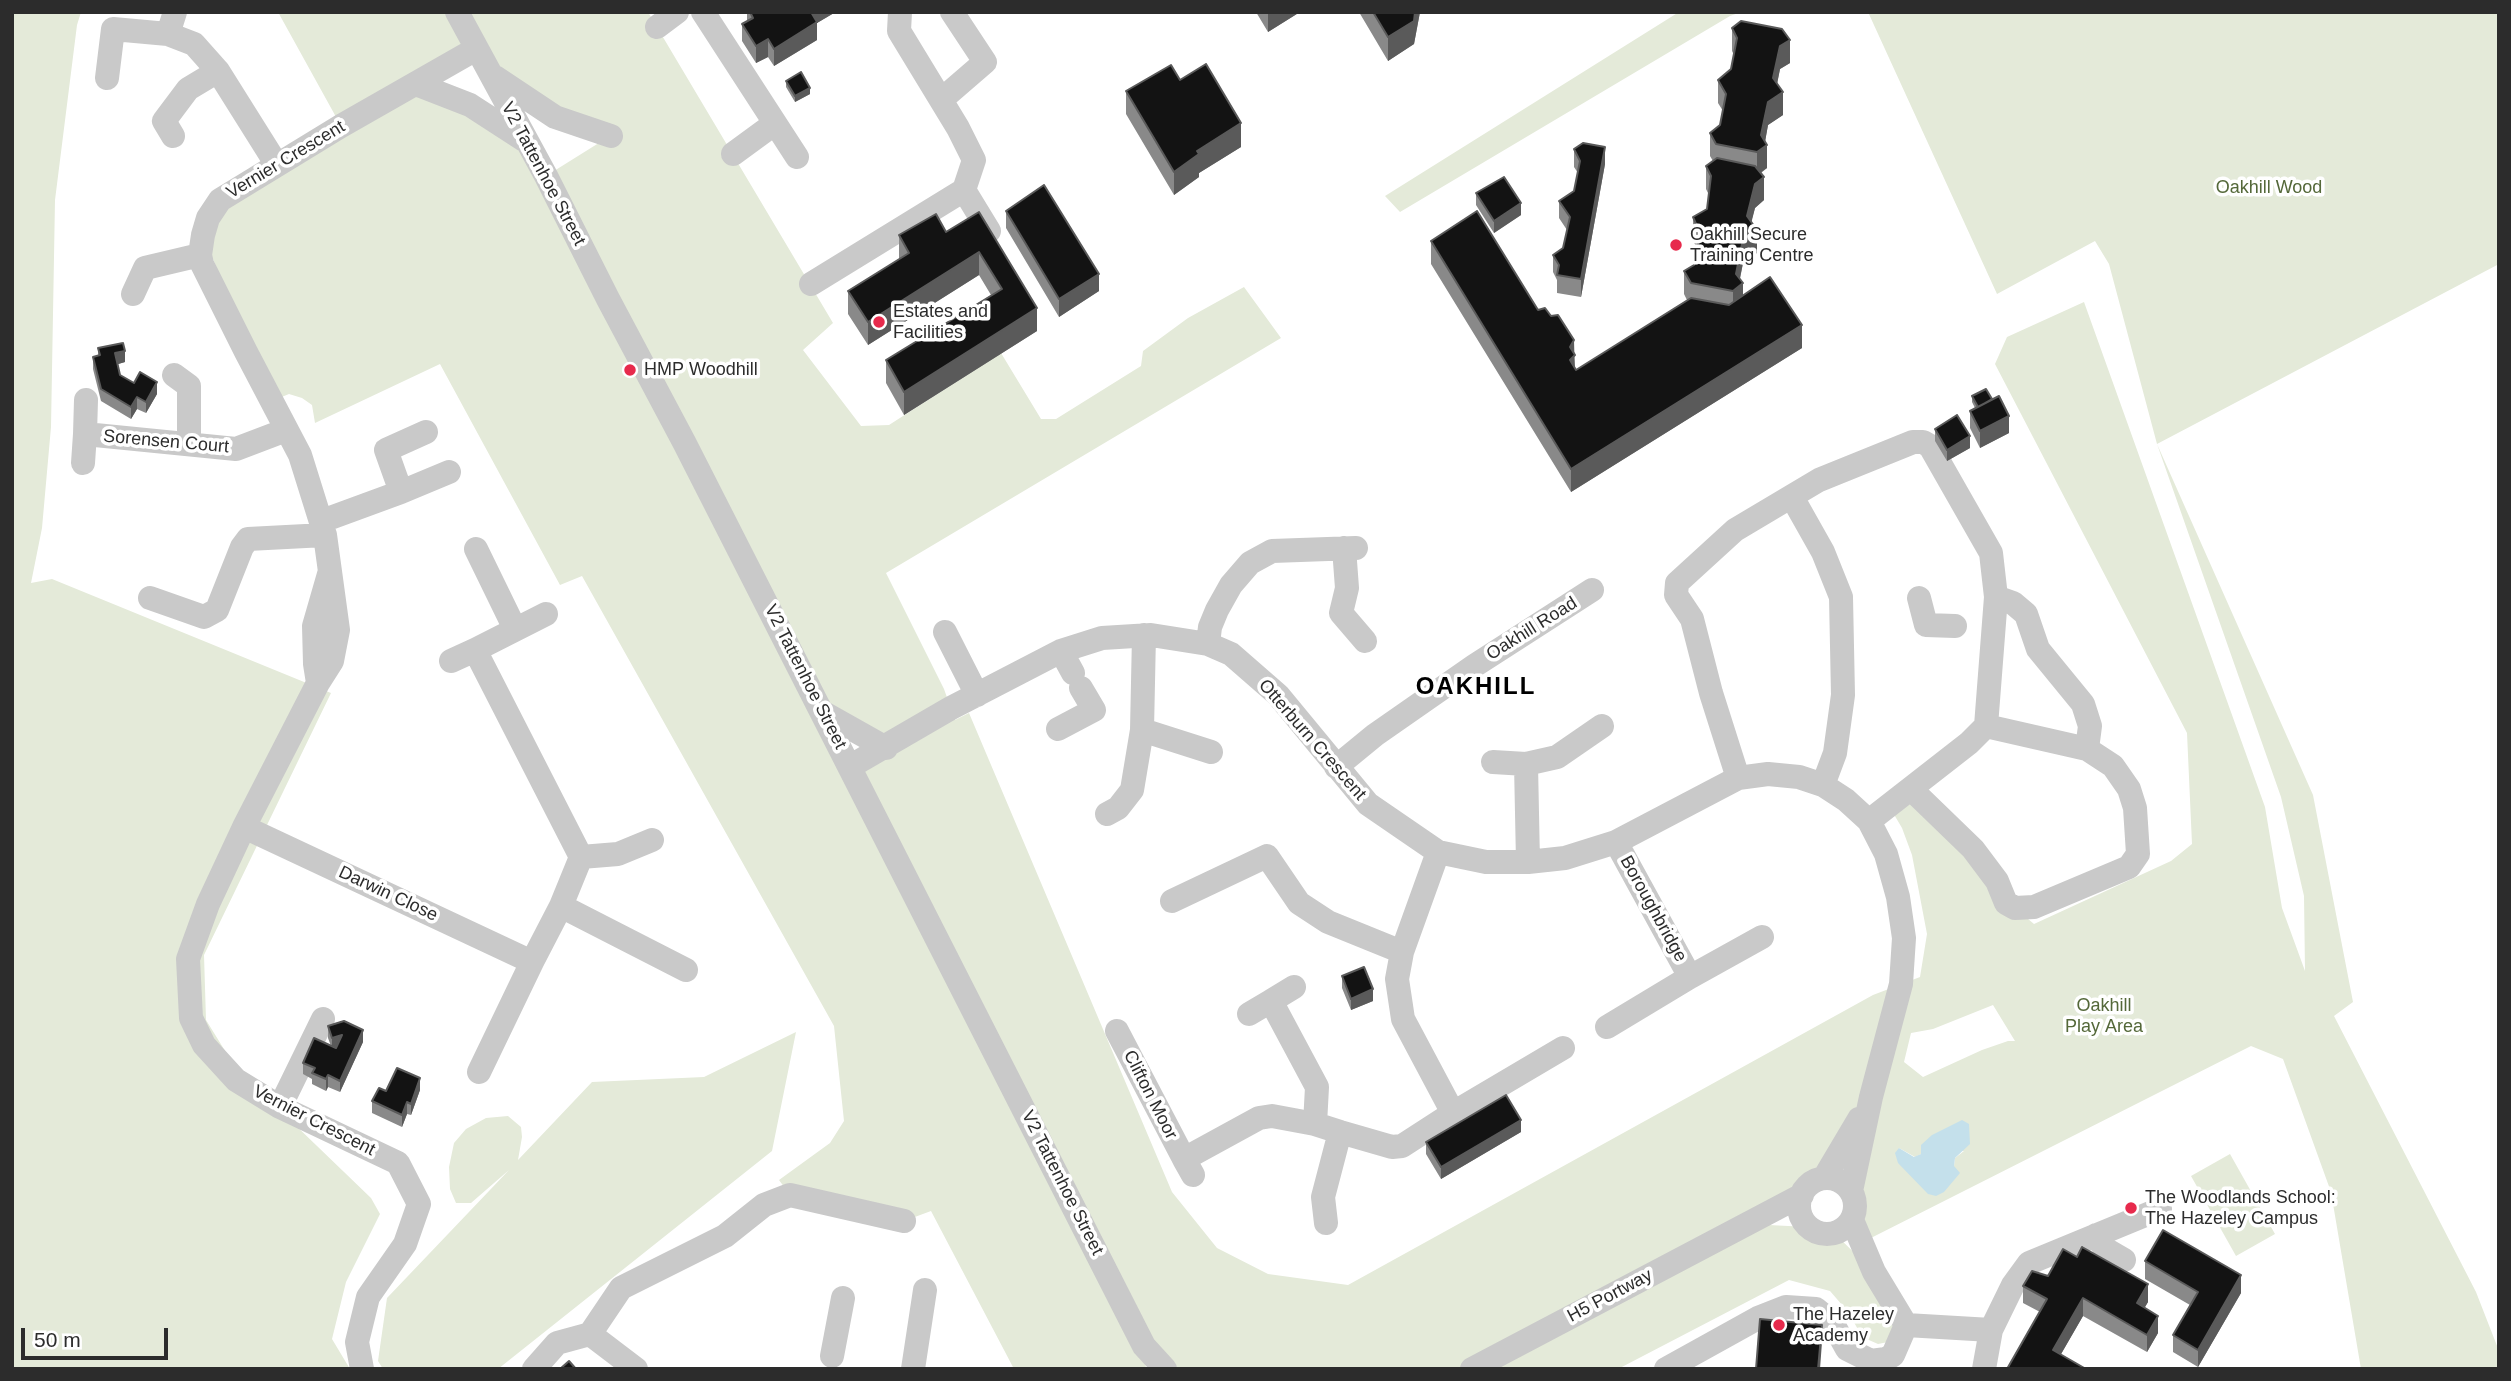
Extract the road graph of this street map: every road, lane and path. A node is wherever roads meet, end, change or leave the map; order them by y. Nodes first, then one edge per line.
1 (457, 12) edge
2 (703, 12) edge
3 (900, 12) edge
4 (952, 12) edge
5 (113, 20) edge
6 (171, 23) edge
7 (476, 49) junction
8 (218, 71) junction
9 (491, 75) junction
10 (107, 78) dead end
11 (416, 84) junction
12 (941, 100) junction
13 (774, 124) junction
14 (173, 136) dead end
15 (611, 136) dead end
16 (527, 142) junction
17 (733, 154) dead end
18 (797, 157) dead end
19 (277, 165) junction
20 (964, 190) junction
21 (989, 231) edge
22 (201, 255) junction
23 (811, 284) dead end
24 (134, 294) dead end
25 (174, 375) dead end
26 (86, 400) dead end
27 (286, 430) junction
28 (426, 432) dead end
29 (85, 434) junction
30 (189, 444) junction
31 (83, 463) dead end
32 (449, 472) dead end
33 (401, 492) junction
34 (1792, 496) junction
35 (324, 528) junction
36 (476, 549) dead end
37 (1592, 590) dead end
38 (1996, 597) junction
39 (149, 598) dead end
40 (1919, 598) dead end
41 (546, 614) dead end
42 (1973, 627) junction
43 (515, 629) junction
44 (945, 632) dead end
45 (1144, 635) junction
46 (1365, 641) dead end
47 (1208, 644) junction
48 (475, 650) junction
49 (1061, 651) junction
50 (451, 661) dead end
51 (977, 695) junction
52 (822, 712) junction
53 (1602, 726) dead end
54 (1986, 726) junction
55 (1058, 729) dead end
56 (1142, 730) junction
57 (886, 747) junction
58 (2087, 749) junction
59 (1211, 752) dead end
60 (1493, 762) dead end
61 (1525, 764) junction
62 (850, 766) junction
63 (1336, 767) junction
64 (1738, 778) junction
65 (1823, 785) junction
66 (1911, 789) junction
67 (1107, 814) dead end
68 (1869, 821) junction
69 (244, 827) junction
70 (652, 840) dead end
71 (1616, 842) junction
72 (1438, 852) junction
73 (581, 857) junction
74 (1528, 862) junction
75 (1172, 901) dead end
76 (561, 906) junction
77 (1762, 937) dead end
78 (1402, 952) junction
79 (532, 962) junction
80 (686, 970) dead end
81 (1690, 977) junction
82 (1294, 987) dead end
83 (1271, 1001) junction
84 (1249, 1014) dead end
85 (323, 1019) dead end
86 (1607, 1027) dead end
87 (1117, 1031) dead end
88 (1563, 1048) dead end
89 (479, 1072) dead end
90 (1871, 1097) junction
91 (280, 1107) junction
92 (1453, 1113) junction
93 (1315, 1124) junction
94 (1340, 1132) junction
95 (1824, 1178) junction
96 (1850, 1191) junction
97 (1802, 1195) junction
98 (2160, 1209) dead end
99 (904, 1221) dead end
100 (1326, 1223) dead end
101 (1747, 1224) junction
102 (1808, 1227) junction
103 (1843, 1227) junction
104 (2096, 1235) junction
105 (2124, 1260) dead end
106 (925, 1290) dead end
107 (843, 1298) dead end
108 (1906, 1325) junction
109 (1991, 1330) junction
110 (590, 1334) junction
111 (832, 1356) dead end
112 (1145, 1357) edge
113 (362, 1369) edge
114 (534, 1369) edge
115 (636, 1369) edge
116 (913, 1369) edge
117 (1165, 1369) edge
118 (1472, 1369) edge
119 (1667, 1369) edge
120 (1984, 1369) edge

1 - 7 street, V2 Tattenhoe Street
2 - 13 street
3 - 12 street
4 - 12 street
5 - 6 street
5 - 10 street
6 - 8 street
7 - 9 street, V2 Tattenhoe Street
7 - 11 street, Vernier Crescent
8 - 14 street
8 - 19 street
9 - 15 street
9 - 16 street, V2 Tattenhoe Street
11 - 16 street
11 - 19 street, Vernier Crescent
12 - 20 street
13 - 17 street
13 - 18 street
16 - 52 street, V2 Tattenhoe Street
19 - 22 street, Vernier Crescent
20 - 21 street
20 - 23 street
22 - 24 street
22 - 27 street, Vernier Crescent
25 - 30 street
26 - 29 street, Sorensen Court
27 - 30 street, Sorensen Court
27 - 35 street, Vernier Crescent
28 - 33 street
29 - 30 street, Sorensen Court
29 - 31 street, Sorensen Court
32 - 33 street
33 - 35 street
34 - 38 street
34 - 64 street
34 - 65 street
35 - 39 street
35 - 69 street, Vernier Crescent
36 - 43 street
37 - 63 street, Oakhill Road
38 - 42 street
38 - 58 street
40 - 42 street
41 - 43 street
42 - 54 street
43 - 48 street
44 - 51 street
45 - 47 street, Otterburn Crescent
45 - 49 street, Otterburn Crescent
45 - 56 street
46 - 47 street
47 - 63 street, Otterburn Crescent
48 - 50 street
48 - 73 street
49 - 51 street, Otterburn Crescent
49 - 55 street
51 - 57 street, Otterburn Crescent
52 - 57 street
52 - 62 street, V2 Tattenhoe Street
53 - 61 street
54 - 58 street
54 - 66 street
56 - 59 street
56 - 67 street
57 - 62 street, Otterburn Crescent
58 - 66 street
60 - 61 street
61 - 74 street
62 - 112 street, V2 Tattenhoe Street
63 - 72 street, Otterburn Crescent
64 - 65 street, Otterburn Crescent
64 - 71 street, Otterburn Crescent
65 - 68 street, Otterburn Crescent
66 - 68 street
68 - 90 street, Otterburn Crescent
69 - 79 street, Darwin Close
69 - 91 street, Vernier Crescent
70 - 73 street
71 - 74 street, Otterburn Crescent
71 - 81 street, Boroughbridge
72 - 74 street, Otterburn Crescent
72 - 78 street
73 - 76 street
75 - 78 street
76 - 79 street
76 - 80 street
77 - 81 street, Boroughbridge
78 - 92 street
79 - 89 street
81 - 86 street, Boroughbridge
82 - 83 street
83 - 84 street
83 - 93 street
85 - 91 street
87 - 93 street, Clifton Moor
88 - 92 street, Clifton Moor
90 - 95 street, Otterburn Crescent
90 - 96 street, Otterburn Crescent
91 - 113 street, Vernier Crescent
92 - 94 street, Clifton Moor
93 - 94 street, Clifton Moor
94 - 100 street
95 - 96 street
95 - 97 street
96 - 103 street
97 - 101 street, H5 Portway
97 - 102 street
98 - 104 street
99 - 110 street
101 - 102 street
101 - 118 street, H5 Portway
102 - 103 street
103 - 108 street
104 - 105 street
104 - 109 street
106 - 116 street
107 - 111 street
108 - 109 street
108 - 119 street
109 - 120 street
110 - 114 street
110 - 115 street
112 - 117 street, V2 Tattenhoe Street

